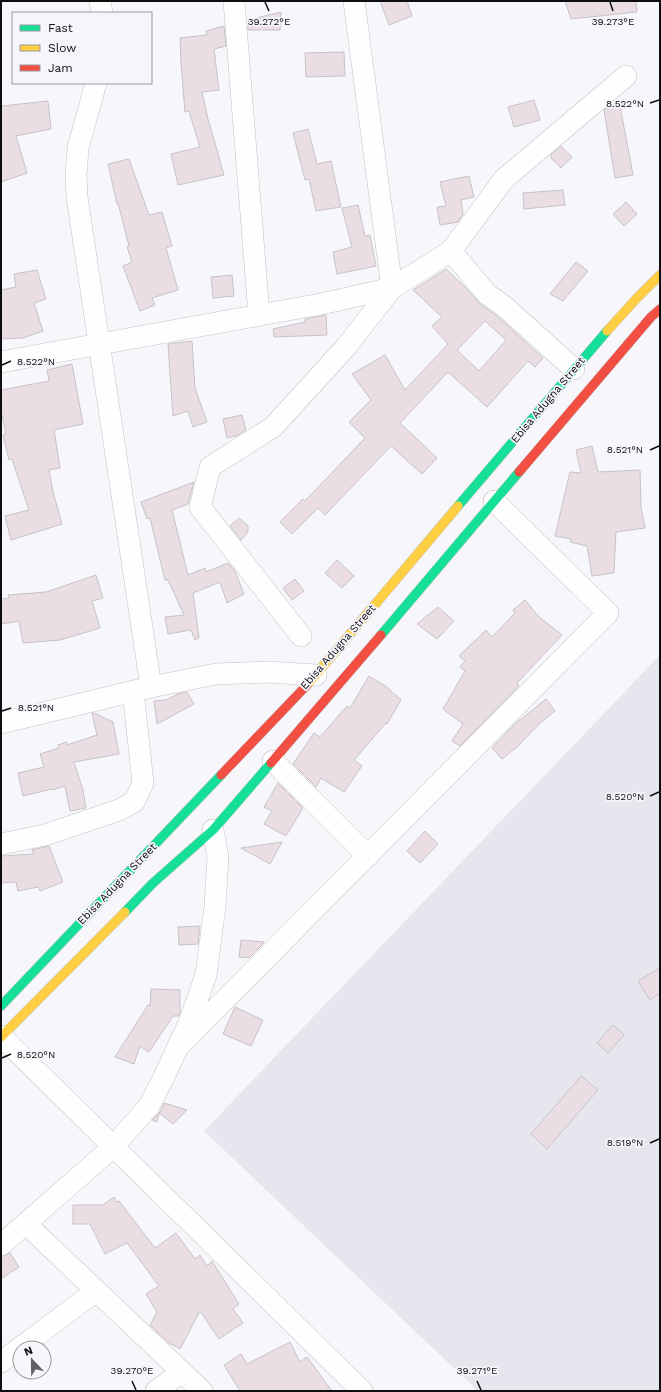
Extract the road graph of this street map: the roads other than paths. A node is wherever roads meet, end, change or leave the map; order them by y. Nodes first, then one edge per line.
1 (100, 1) edge
2 (234, 1) edge
3 (354, 1) edge
4 (102, 12) edge
5 (626, 76) dead end
6 (96, 84) edge
7 (451, 251) junction
8 (660, 275) edge
9 (392, 288) junction
10 (660, 308) edge
11 (259, 315) junction
12 (100, 344) junction
13 (1, 362) edge
14 (574, 369) junction
15 (494, 501) junction
16 (301, 636) dead end
17 (316, 675) junction
18 (142, 689) junction
19 (1, 723) edge
20 (273, 761) junction
21 (213, 830) junction
22 (1, 844) edge
23 (368, 856) junction
24 (1, 1006) edge
25 (1, 1037) edge
26 (177, 1048) junction
27 (114, 1146) junction
28 (26, 1224) junction
29 (1, 1245) edge
30 (96, 1291) junction
31 (1, 1362) edge
32 (182, 1372) junction
33 (156, 1391) edge
34 (202, 1391) edge
35 (362, 1391) edge

1 - 4 street
2 - 11 street
3 - 9 street
5 - 7 street
6 - 12 street
7 - 9 street
7 - 14 street
8 - 14 main road, Ebisa Adugna Street
9 - 11 street
9 - 16 street
10 - 15 main road
11 - 12 street
12 - 13 street
12 - 18 street
14 - 17 main road, Ebisa Adugna Street
15 - 20 main road
15 - 23 street
17 - 18 street
17 - 24 main road, Ebisa Adugna Street
18 - 19 street
18 - 22 street
20 - 21 main road
20 - 23 street
21 - 25 main road
21 - 26 street
23 - 26 street
25 - 27 street
26 - 27 street
27 - 28 street
27 - 35 street
28 - 29 street
28 - 30 street
30 - 31 street
30 - 32 street
32 - 33 street
32 - 34 street

